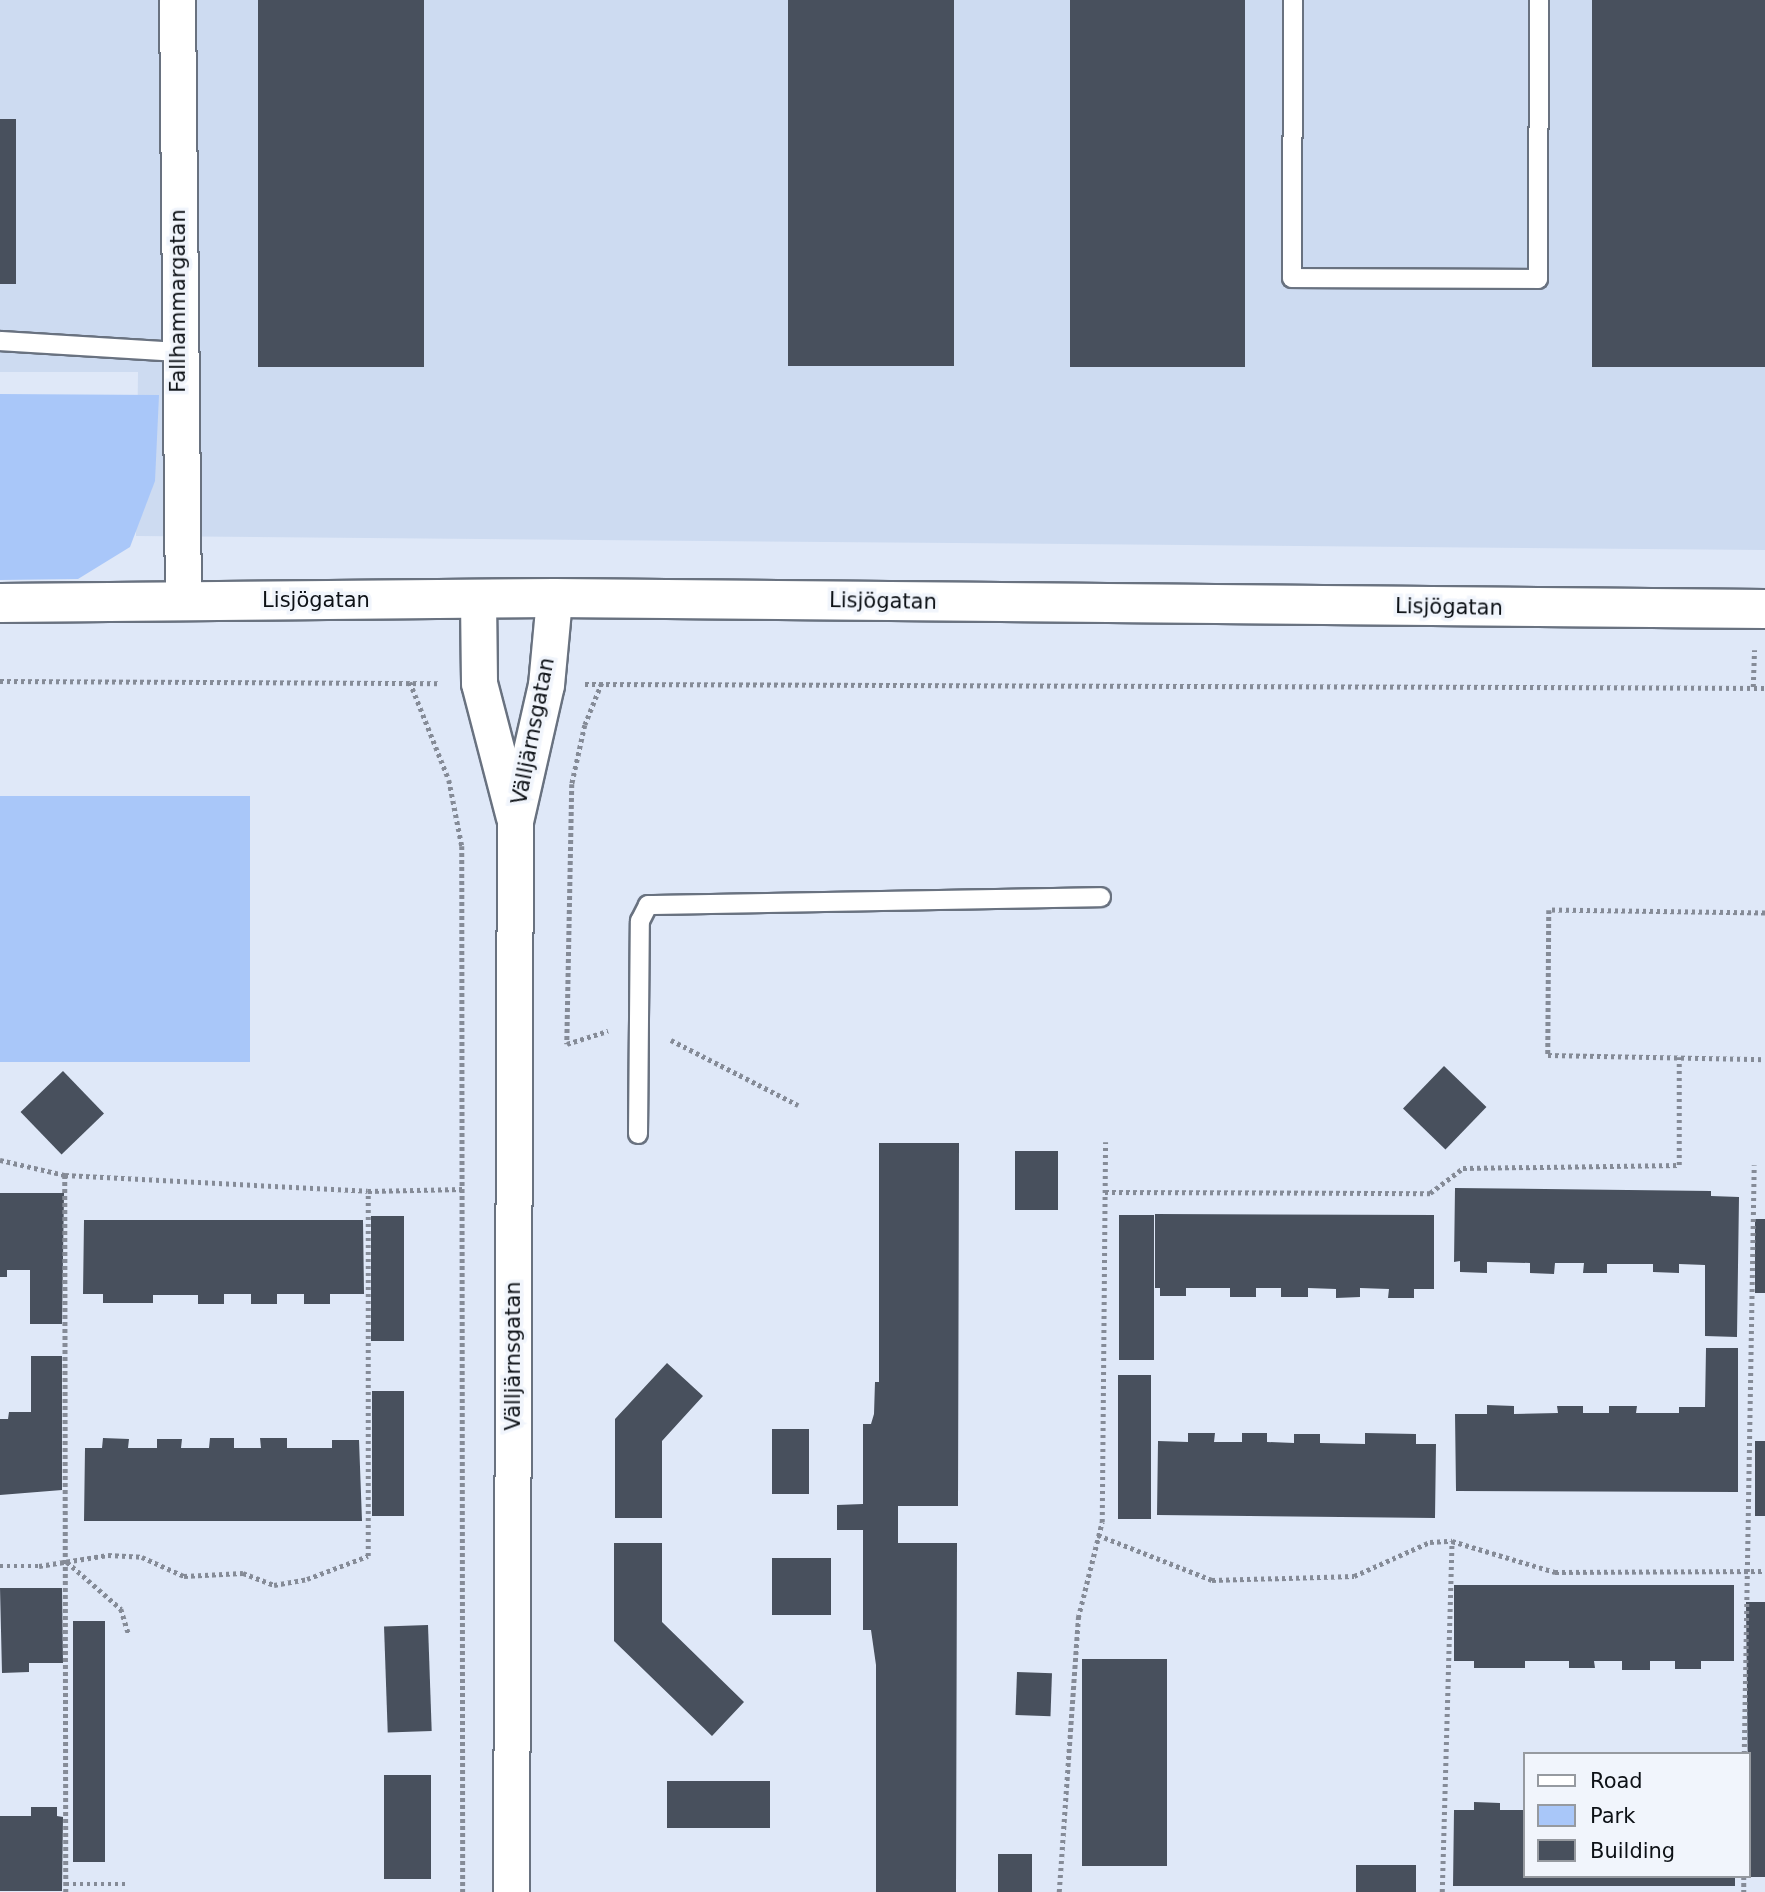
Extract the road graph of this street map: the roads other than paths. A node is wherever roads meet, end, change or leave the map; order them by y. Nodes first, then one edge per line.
1 (177, 0) edge
2 (1293, 0) edge
3 (1539, 0) edge
4 (0, 341) edge
5 (178, 352) junction
6 (554, 598) junction
7 (478, 599) junction
8 (183, 601) junction
9 (0, 603) edge
10 (1765, 609) edge
11 (515, 821) junction
12 (1101, 897) dead end
13 (638, 1134) dead end
14 (511, 1892) edge

1 - 5 street, Fallhammargatan
2 - 3 lane
4 - 5 lane
5 - 8 street, Fallhammargatan
6 - 7 street, Lisjögatan
6 - 10 street, Lisjögatan
6 - 11 street, Välljärnsgatan
7 - 8 street, Lisjögatan
7 - 11 street, Välljärnsgatan
8 - 9 street, Lisjögatan
11 - 14 street, Välljärnsgatan
12 - 13 lane

